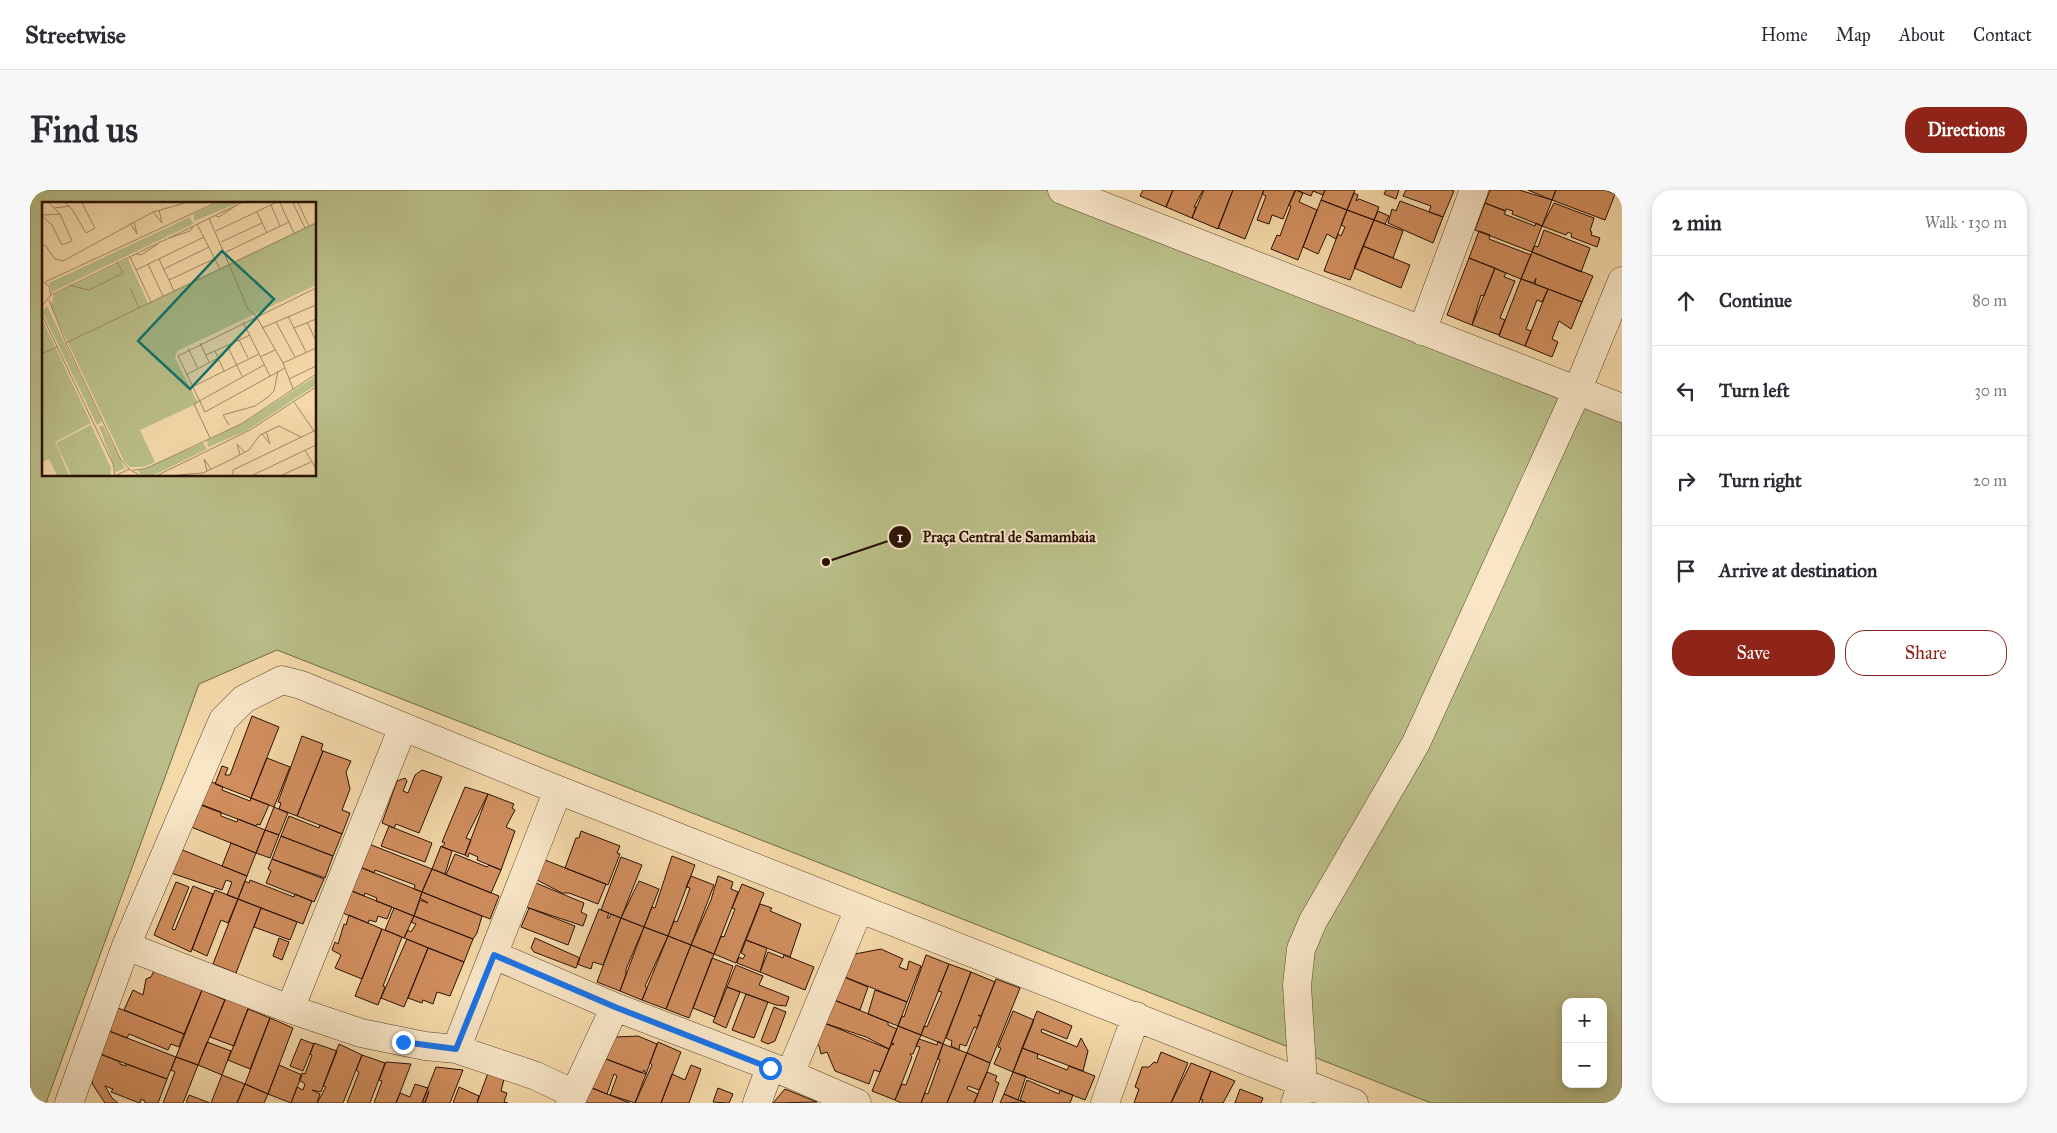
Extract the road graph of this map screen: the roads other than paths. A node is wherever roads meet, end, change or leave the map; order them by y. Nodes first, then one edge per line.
1 (1062, 190) edge
2 (1474, 190) edge
3 (1622, 282) edge
4 (1422, 331) junction
5 (1577, 391) junction
6 (1622, 408) edge
7 (403, 727) junction
8 (558, 790) junction
9 (859, 909) junction
10 (126, 946) junction
11 (494, 955) junction
12 (615, 1007) junction
13 (290, 1009) junction
14 (1136, 1016) junction
15 (456, 1049) junction
16 (780, 1071) junction
17 (1299, 1093) edge
18 (572, 1099) edge
19 (69, 1103) edge
20 (757, 1103) edge
21 (857, 1103) edge
22 (1105, 1103) edge
23 (1354, 1103) edge

1 - 4 street
2 - 4 street
3 - 5 street
4 - 5 street
5 - 6 street
5 - 17 street
7 - 8 street
7 - 10 street
7 - 13 street
8 - 9 street
8 - 11 street
9 - 14 street
9 - 16 street
10 - 13 street
10 - 19 street
11 - 12 street
11 - 15 street
12 - 16 street
12 - 18 street
13 - 15 street
14 - 17 street
14 - 22 street
15 - 18 street
16 - 20 street
16 - 21 street
17 - 23 street

